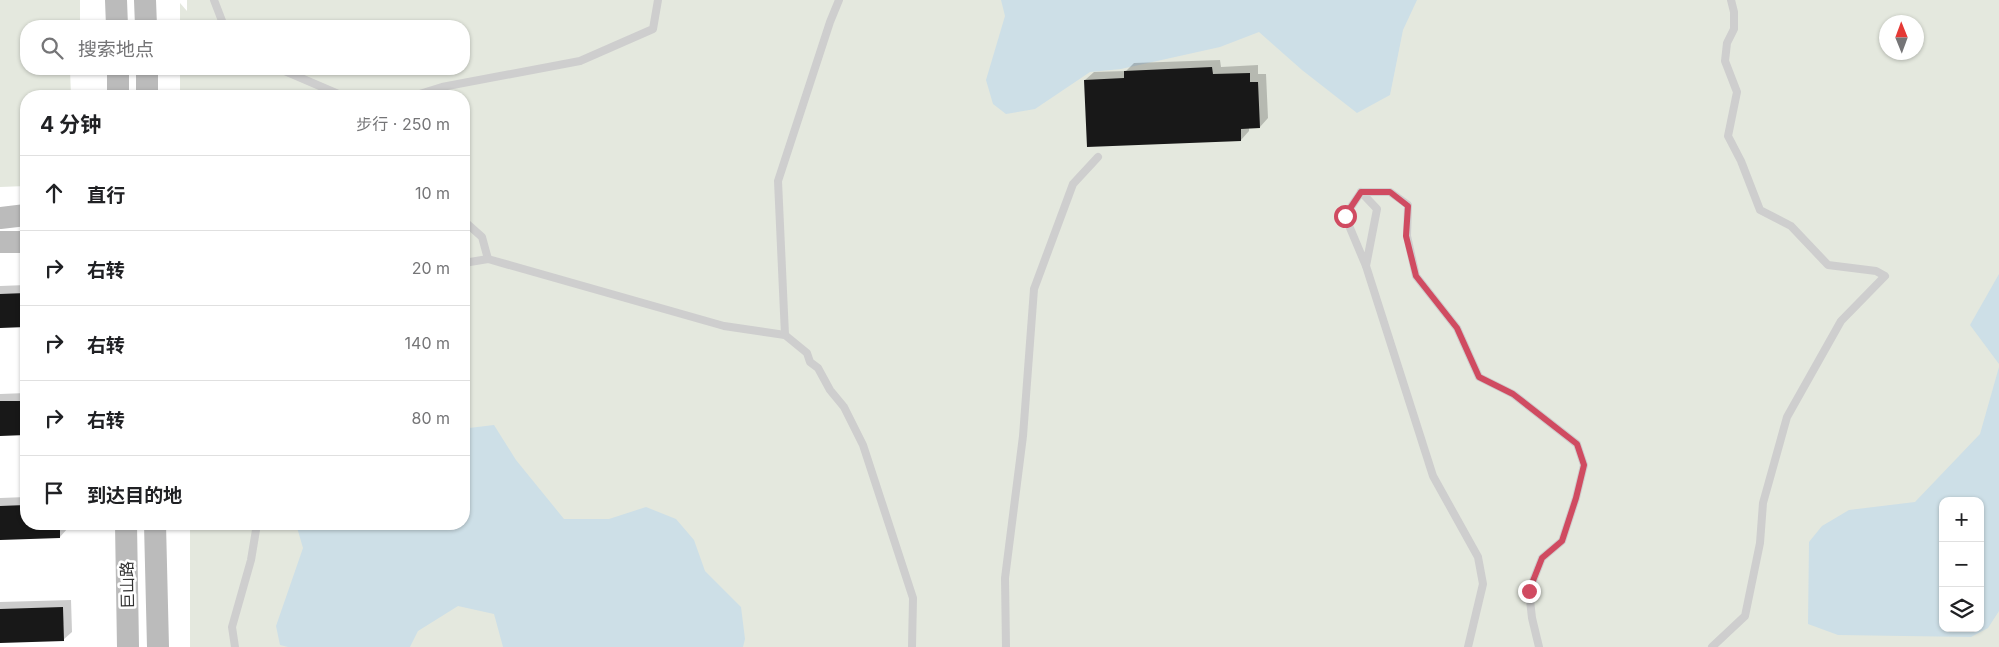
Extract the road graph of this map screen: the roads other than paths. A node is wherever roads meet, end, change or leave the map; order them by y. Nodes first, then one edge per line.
1 (116, 0) edge
2 (145, 0) edge
3 (214, 0) edge
4 (658, 0) edge
5 (839, 0) edge
6 (1731, 0) edge
7 (117, 20) edge
8 (146, 20) edge
9 (222, 20) edge
10 (118, 75) edge
11 (146, 75) edge
12 (294, 75) edge
13 (118, 90) edge
14 (147, 90) edge
15 (330, 90) edge
16 (433, 90) edge
17 (1098, 157) dead end
18 (1361, 192) junction
19 (20, 216) edge
20 (0, 218) edge
21 (470, 227) edge
22 (0, 242) edge
23 (20, 242) edge
24 (488, 259) junction
25 (470, 262) edge
26 (1366, 266) junction
27 (785, 335) junction
28 (126, 530) edge
29 (155, 530) edge
30 (256, 530) edge
31 (128, 647) edge
32 (158, 647) edge
33 (235, 647) edge
34 (912, 647) edge
35 (1006, 647) edge
36 (1468, 647) edge
37 (1539, 647) edge
38 (1712, 647) edge

1 - 7 main road
2 - 8 main road
3 - 9 lane
4 - 16 lane
5 - 27 lane
6 - 38 lane
10 - 13 main road
11 - 14 main road
12 - 15 lane
17 - 35 lane
18 - 26 lane
18 - 26 lane
18 - 37 lane
19 - 20 main road
21 - 24 lane
22 - 23 main road
24 - 25 lane
24 - 27 lane
26 - 36 lane
27 - 34 lane
28 - 31 main road, 巨山路
29 - 32 main road, 巨山路
30 - 33 lane

